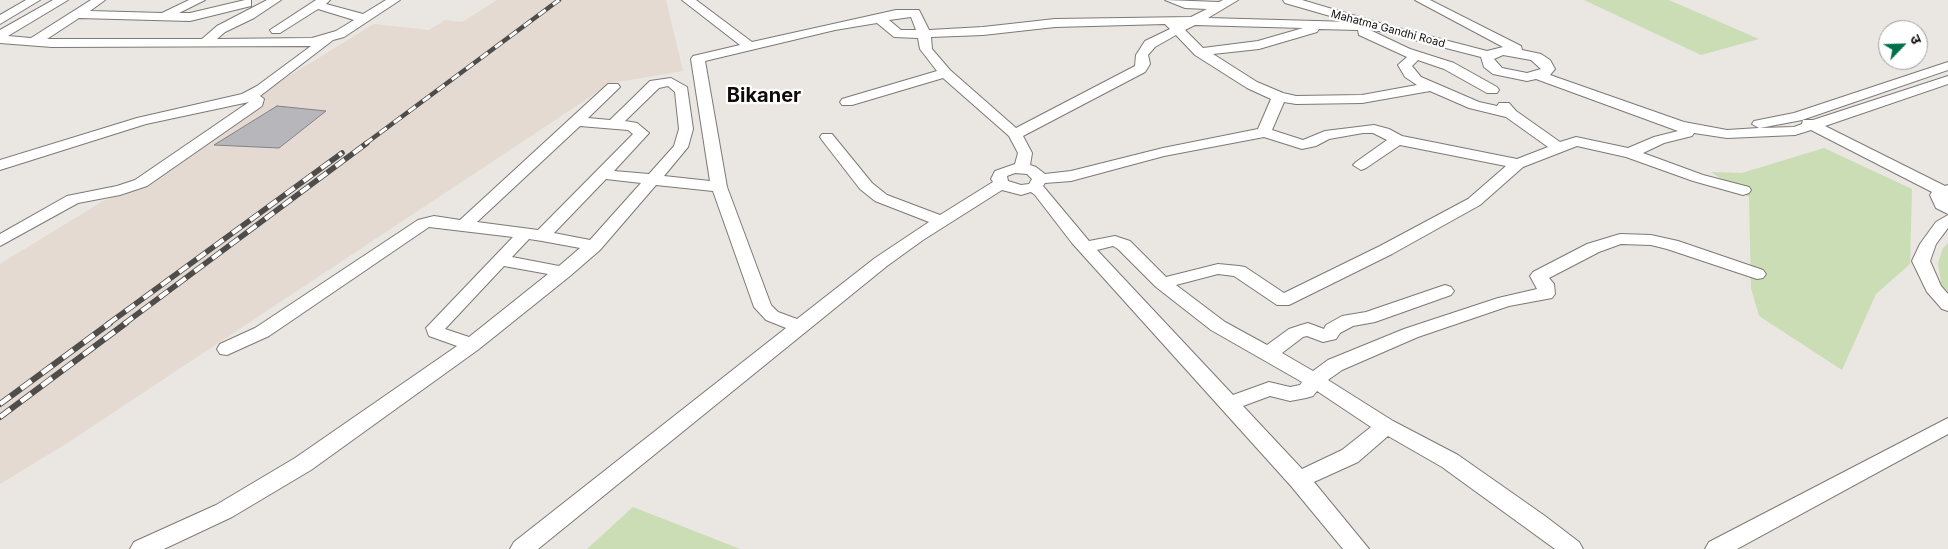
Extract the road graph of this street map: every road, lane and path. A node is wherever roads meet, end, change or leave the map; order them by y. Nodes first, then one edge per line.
1 (99, 0) edge
2 (198, 0) edge
3 (275, 0) edge
4 (391, 0) edge
5 (688, 0) edge
6 (918, 0) edge
7 (1171, 0) edge
8 (1288, 0) edge
9 (1421, 0) edge
10 (243, 1) edge
11 (30, 2) edge
12 (320, 2) edge
13 (57, 3) edge
14 (1226, 3) edge
15 (262, 8) junction
16 (76, 14) junction
17 (915, 14) junction
18 (161, 17) junction
19 (365, 19) junction
20 (880, 19) junction
21 (0, 20) edge
22 (1168, 20) junction
23 (1193, 22) junction
24 (1317, 26) junction
25 (1343, 27) junction
26 (1379, 27) junction
27 (1178, 29) junction
28 (276, 30) dead end
29 (924, 34) junction
30 (0, 37) edge
31 (328, 38) junction
32 (15, 40) junction
33 (207, 41) junction
34 (33, 42) junction
35 (749, 46) junction
36 (0, 49) edge
37 (1200, 52) junction
38 (1530, 55) junction
39 (1415, 56) junction
40 (1491, 61) junction
41 (1948, 66) edge
42 (1543, 72) junction
43 (945, 73) junction
44 (1948, 80) edge
45 (613, 87) dead end
46 (1430, 87) junction
47 (1492, 90) junction
48 (247, 97) junction
49 (1279, 97) junction
50 (847, 102) dead end
51 (1512, 114) junction
52 (1797, 117) junction
53 (576, 121) junction
54 (614, 124) junction
55 (1681, 126) junction
56 (1814, 127) junction
57 (1264, 132) junction
58 (1015, 134) junction
59 (827, 137) dead end
60 (1397, 140) junction
61 (1558, 147) junction
62 (1630, 153) junction
63 (1518, 164) junction
64 (0, 165) edge
65 (1361, 165) dead end
66 (1022, 168) junction
67 (604, 174) junction
68 (654, 180) junction
69 (1037, 183) junction
70 (1002, 184) junction
71 (719, 188) junction
72 (1743, 190) dead end
73 (1945, 190) edge
74 (1948, 209) edge
75 (1948, 220) edge
76 (942, 221) junction
77 (464, 224) junction
78 (534, 234) junction
79 (0, 241) edge
80 (594, 246) junction
81 (1086, 246) junction
82 (500, 260) junction
83 (564, 272) junction
84 (1757, 274) dead end
85 (1162, 283) junction
86 (1444, 292) dead end
87 (1948, 305) edge
88 (800, 326) junction
89 (472, 345) junction
90 (227, 349) dead end
91 (1268, 354) junction
92 (1314, 380) junction
93 (1229, 404) junction
94 (1948, 425) edge
95 (1386, 426) junction
96 (1300, 480) junction
97 (142, 549) edge
98 (522, 549) edge
99 (1357, 549) edge
100 (1571, 549) edge
101 (1717, 549) edge

1 - 16 street
2 - 18 street
3 - 15 street
4 - 19 street
5 - 35 street
6 - 17 street
7 - 14 street
8 - 26 street, Mahatma Gandhi Road
9 - 38 street
10 - 15 street
10 - 18 street
11 - 13 street
11 - 21 street
12 - 19 street
12 - 28 street
13 - 30 street
14 - 23 street
15 - 33 street
16 - 18 street
16 - 34 street
17 - 20 street
17 - 29 street
19 - 31 street
20 - 29 street
20 - 35 street
22 - 23 street
22 - 27 street
22 - 29 street
23 - 24 street
23 - 27 street
24 - 25 street
24 - 37 street
25 - 26 street
25 - 39 street
26 - 40 street, Mahatma Gandhi Road
27 - 37 street
27 - 58 street
29 - 43 street
30 - 32 street
31 - 33 street
31 - 48 street
32 - 34 street
32 - 36 street
33 - 34 street
35 - 71 street
37 - 49 street
38 - 40 street
38 - 42 street
39 - 46 street
39 - 47 street
40 - 42 street, Mahatma Gandhi Road
40 - 47 street
41 - 52 street
42 - 52 street
42 - 55 street
43 - 50 street
43 - 58 street
44 - 56 street
45 - 53 street
46 - 49 street
46 - 51 street
47 - 51 street
48 - 64 street
48 - 79 street
49 - 57 street
51 - 61 street
52 - 56 street
53 - 54 street
53 - 77 street
54 - 67 street
54 - 68 street
55 - 56 street
55 - 62 street
56 - 73 street
57 - 60 street
57 - 69 street
58 - 66 street
59 - 76 street
60 - 63 street
60 - 65 street
61 - 62 street
61 - 63 street
62 - 72 street
63 - 85 street
66 - 69 street
66 - 70 street
67 - 68 street
67 - 78 street
68 - 71 street
68 - 80 street
69 - 70 street
69 - 81 street
70 - 76 street
71 - 88 street
73 - 74 street
75 - 87 street
76 - 88 street
77 - 78 street
77 - 90 street
78 - 80 street
78 - 82 street
80 - 83 street
81 - 85 street
81 - 93 street
82 - 83 street
82 - 89 street
83 - 89 street
84 - 92 street
85 - 91 street
86 - 91 street
88 - 98 street
89 - 97 street
91 - 92 street
92 - 93 street
92 - 95 street
93 - 96 street
94 - 101 street
95 - 96 street
95 - 100 street
96 - 99 street

